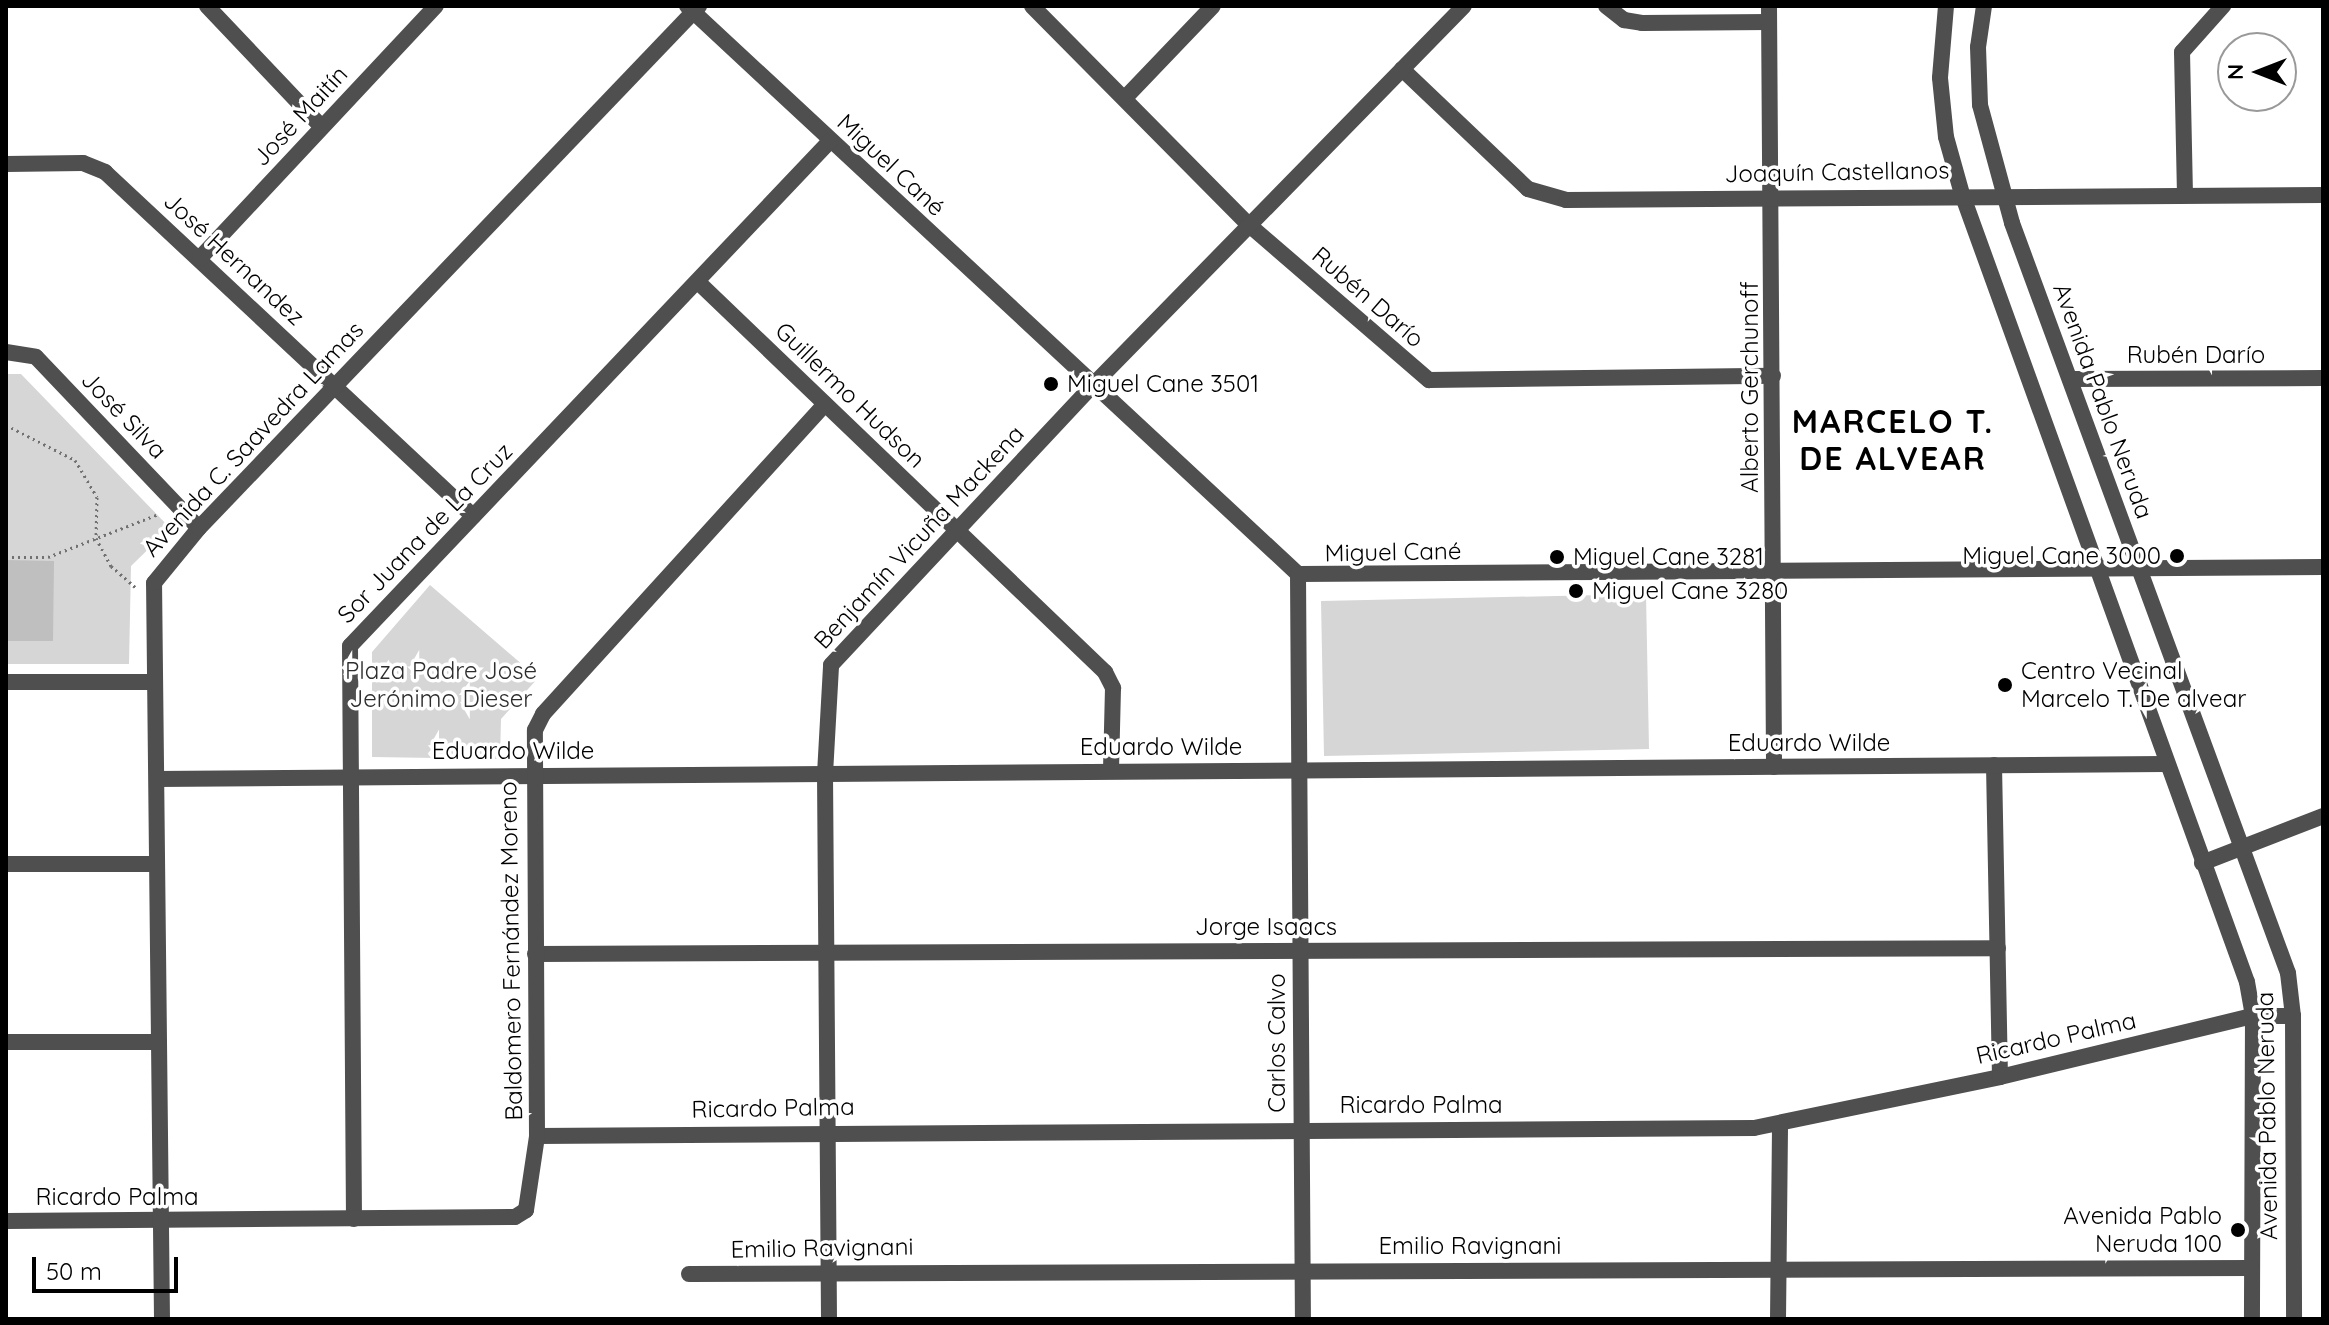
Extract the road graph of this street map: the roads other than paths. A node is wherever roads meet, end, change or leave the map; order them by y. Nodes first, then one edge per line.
1 (207, 6) edge
2 (436, 6) edge
3 (1032, 6) edge
4 (1213, 6) edge
5 (1464, 6) edge
6 (1606, 6) edge
7 (1946, 6) edge
8 (1984, 6) edge
9 (2223, 6) edge
10 (693, 8) edge
11 (1769, 14) edge
12 (1402, 69) junction
13 (1125, 98) junction
14 (322, 127) junction
15 (830, 141) junction
16 (6, 164) edge
17 (1962, 194) junction
18 (2003, 194) junction
19 (2185, 195) junction
20 (2323, 195) edge
21 (1773, 198) junction
22 (1248, 224) junction
23 (200, 258) junction
24 (698, 282) junction
25 (6, 352) edge
26 (1773, 376) junction
27 (2323, 378) edge
28 (2070, 379) junction
29 (1093, 385) junction
30 (334, 388) junction
31 (825, 404) junction
32 (473, 516) junction
33 (199, 528) junction
34 (956, 531) junction
35 (2323, 567) edge
36 (2138, 568) junction
37 (2100, 569) junction
38 (1774, 571) junction
39 (1298, 574) junction
40 (6, 682) edge
41 (154, 682) junction
42 (2165, 764) junction
43 (1994, 765) junction
44 (1774, 767) junction
45 (1111, 771) junction
46 (1302, 771) junction
47 (825, 774) junction
48 (352, 775) junction
49 (534, 775) junction
50 (157, 779) junction
51 (2323, 816) edge
52 (2241, 845) junction
53 (2202, 863) junction
54 (6, 864) edge
55 (157, 864) junction
56 (1998, 948) junction
57 (1300, 951) junction
58 (828, 953) junction
59 (535, 954) junction
60 (2253, 1016) junction
61 (2293, 1016) junction
62 (6, 1042) edge
63 (159, 1042) junction
64 (2000, 1077) junction
65 (1780, 1126) junction
66 (1302, 1129) junction
67 (828, 1130) junction
68 (537, 1136) junction
69 (515, 1217) joint
70 (354, 1219) junction
71 (6, 1221) edge
72 (162, 1221) junction
73 (2251, 1268) junction
74 (1779, 1269) junction
75 (1302, 1270) junction
76 (829, 1272) junction
77 (689, 1274) dead end
78 (162, 1319) edge
79 (829, 1319) edge
80 (1303, 1319) edge
81 (1778, 1319) edge
82 (2252, 1319) edge
83 (2294, 1319) edge

1 - 14 street
2 - 14 street, José Maitín
3 - 13 street, Rubén Darío
4 - 13 street
5 - 12 street, Benjamín Vicuña Mackena
6 - 11 street
7 - 17 street, Avenida Pablo Neruda
8 - 18 street, Avenida Pablo Neruda
9 - 19 street
10 - 15 street, Miguel Cané
10 - 30 street, Avenida C. Saavedra Lamas
11 - 21 street, Alberto Gerchunoff
12 - 21 street, Joaquín Castellanos
12 - 22 street, Benjamín Vicuña Mackena
13 - 22 street, Rubén Darío
14 - 23 street, José Maitín
15 - 24 street, Sor Juana de La Cruz
15 - 29 street, Miguel Cané
16 - 23 street, José Hernandez
17 - 18 street, Joaquín Castellanos
17 - 21 street, Joaquín Castellanos
17 - 37 street, Avenida Pablo Neruda
18 - 19 street, Joaquín Castellanos
18 - 28 street, Avenida Pablo Neruda
19 - 20 street, Joaquín Castellanos
21 - 26 street, Alberto Gerchunoff
22 - 26 street, Rubén Darío
22 - 29 street, Benjamín Vicuña Mackena
23 - 30 street, José Hernandez
24 - 31 street, Guillermo Hudson
24 - 32 street, Sor Juana de La Cruz
25 - 33 street, José Silva
26 - 38 street, Alberto Gerchunoff
27 - 28 street, Rubén Darío
28 - 36 street, Avenida Pablo Neruda
29 - 34 street, Benjamín Vicuña Mackena
29 - 39 street, Miguel Cané
30 - 32 street, José Hernandez
30 - 33 street, Avenida C. Saavedra Lamas
31 - 34 street, Guillermo Hudson
31 - 49 street, Baldomero Fernández Moreno
32 - 48 street, Sor Juana de La Cruz
33 - 41 street, Avenida C. Saavedra Lamas
34 - 45 street, Guillermo Hudson
34 - 47 street, Benjamín Vicuña Mackena
35 - 36 street, Miguel Cané
36 - 37 street, Miguel Cané
36 - 52 street, Avenida Pablo Neruda
37 - 38 street, Miguel Cané
37 - 42 street, Avenida Pablo Neruda
38 - 39 street, Miguel Cané
38 - 44 street, Alberto Gerchunoff
39 - 46 street, Carlos Calvo
40 - 41 street
41 - 50 street, Avenida C. Saavedra Lamas
42 - 43 street, Eduardo Wilde
42 - 53 street, Avenida Pablo Neruda
43 - 44 street, Eduardo Wilde
43 - 56 street
44 - 46 street, Eduardo Wilde
45 - 46 street, Eduardo Wilde
45 - 47 street, Eduardo Wilde
46 - 57 street, Carlos Calvo
47 - 49 street, Eduardo Wilde
47 - 58 street, Benjamín Vicuña Mackena
48 - 49 street, Eduardo Wilde
48 - 50 street, Eduardo Wilde
48 - 70 street, Sor Juana de La Cruz
49 - 59 street, Baldomero Fernández Moreno
50 - 55 street, Avenida C. Saavedra Lamas
51 - 52 street
52 - 53 street
52 - 61 street, Avenida Pablo Neruda
53 - 60 street, Avenida Pablo Neruda
54 - 55 street
55 - 63 street, Avenida C. Saavedra Lamas
56 - 57 street, Jorge Isaacs
56 - 64 street
57 - 58 street, Jorge Isaacs
57 - 66 street, Carlos Calvo
58 - 59 street, Jorge Isaacs
58 - 67 street, Benjamín Vicuña Mackena
59 - 68 street, Baldomero Fernández Moreno
60 - 61 street, Ricardo Palma
60 - 64 street, Ricardo Palma
60 - 73 street, Avenida Pablo Neruda
61 - 83 street, Avenida Pablo Neruda
62 - 63 street
63 - 72 street, Avenida C. Saavedra Lamas
64 - 65 street, Ricardo Palma
65 - 66 street, Ricardo Palma
65 - 74 street
66 - 67 street, Ricardo Palma
66 - 75 street, Carlos Calvo
67 - 68 street, Ricardo Palma
67 - 76 street, Benjamín Vicuña Mackena
68 - 69 street, Baldomero Fernández Moreno
69 - 70 street, Ricardo Palma
70 - 72 street, Ricardo Palma
71 - 72 street, Ricardo Palma
72 - 78 street, Avenida C. Saavedra Lamas
73 - 74 street, Emilio Ravignani
73 - 82 street, Avenida Pablo Neruda
74 - 75 street, Emilio Ravignani
74 - 81 street
75 - 76 street, Emilio Ravignani
75 - 80 street, Carlos Calvo
76 - 77 street, Emilio Ravignani
76 - 79 street, Benjamín Vicuña Mackena

